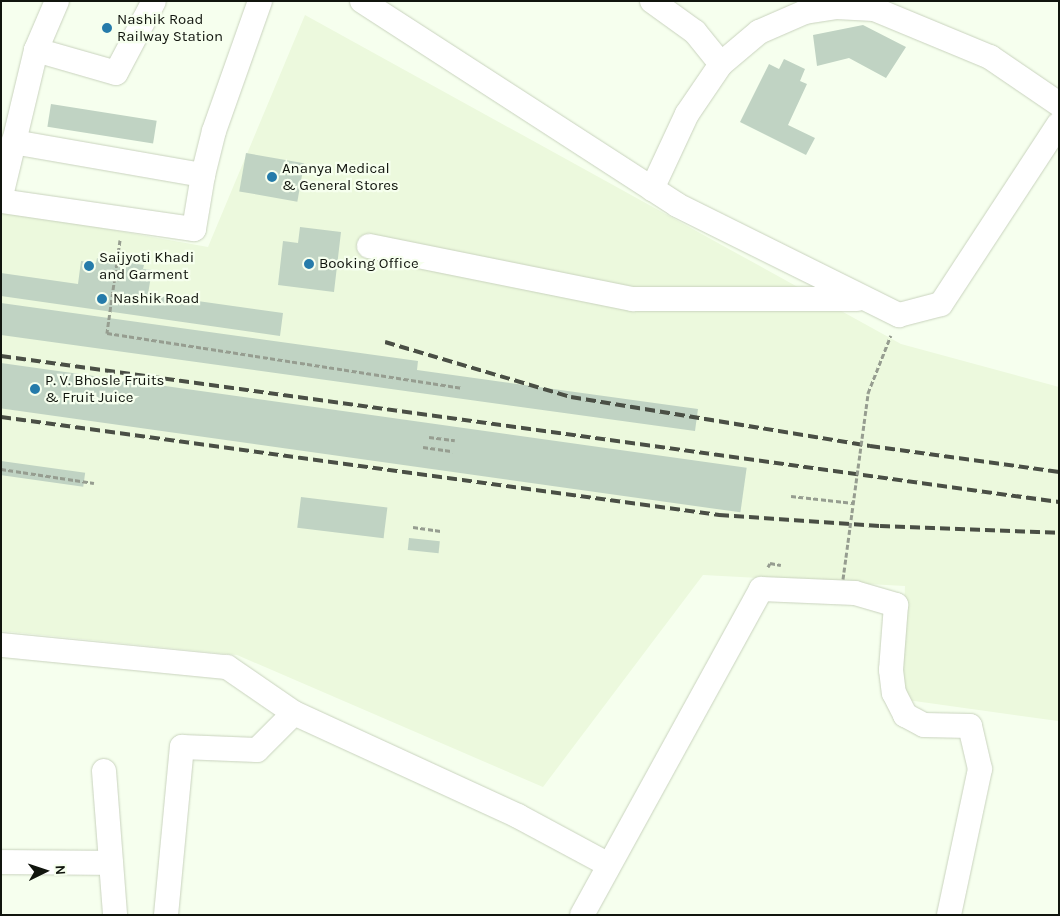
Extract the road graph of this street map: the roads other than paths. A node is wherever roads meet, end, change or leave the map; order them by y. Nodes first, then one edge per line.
1 (57, 1) edge
2 (154, 1) edge
3 (260, 1) edge
4 (362, 1) edge
5 (652, 1) edge
6 (36, 50) junction
7 (721, 64) junction
8 (1059, 104) edge
9 (1059, 124) edge
10 (13, 142) junction
11 (203, 175) junction
12 (652, 189) junction
13 (1, 196) edge
14 (1, 201) edge
15 (369, 246) dead end
16 (861, 299) junction
17 (1, 645) edge
18 (294, 713) junction
19 (104, 771) dead end
20 (1, 862) edge
21 (111, 863) junction
22 (609, 865) junction
23 (115, 915) edge
24 (166, 915) edge
25 (582, 915) edge
26 (949, 915) edge

1 - 6 street
2 - 6 street
3 - 11 street
4 - 12 street
5 - 7 street
6 - 10 street
7 - 8 street
7 - 12 street
9 - 16 street
10 - 11 street
10 - 13 street
11 - 14 street
12 - 16 street
15 - 16 street
17 - 18 street
18 - 22 street
18 - 24 street
19 - 21 street
20 - 21 street
21 - 23 street
22 - 25 street
22 - 26 street

